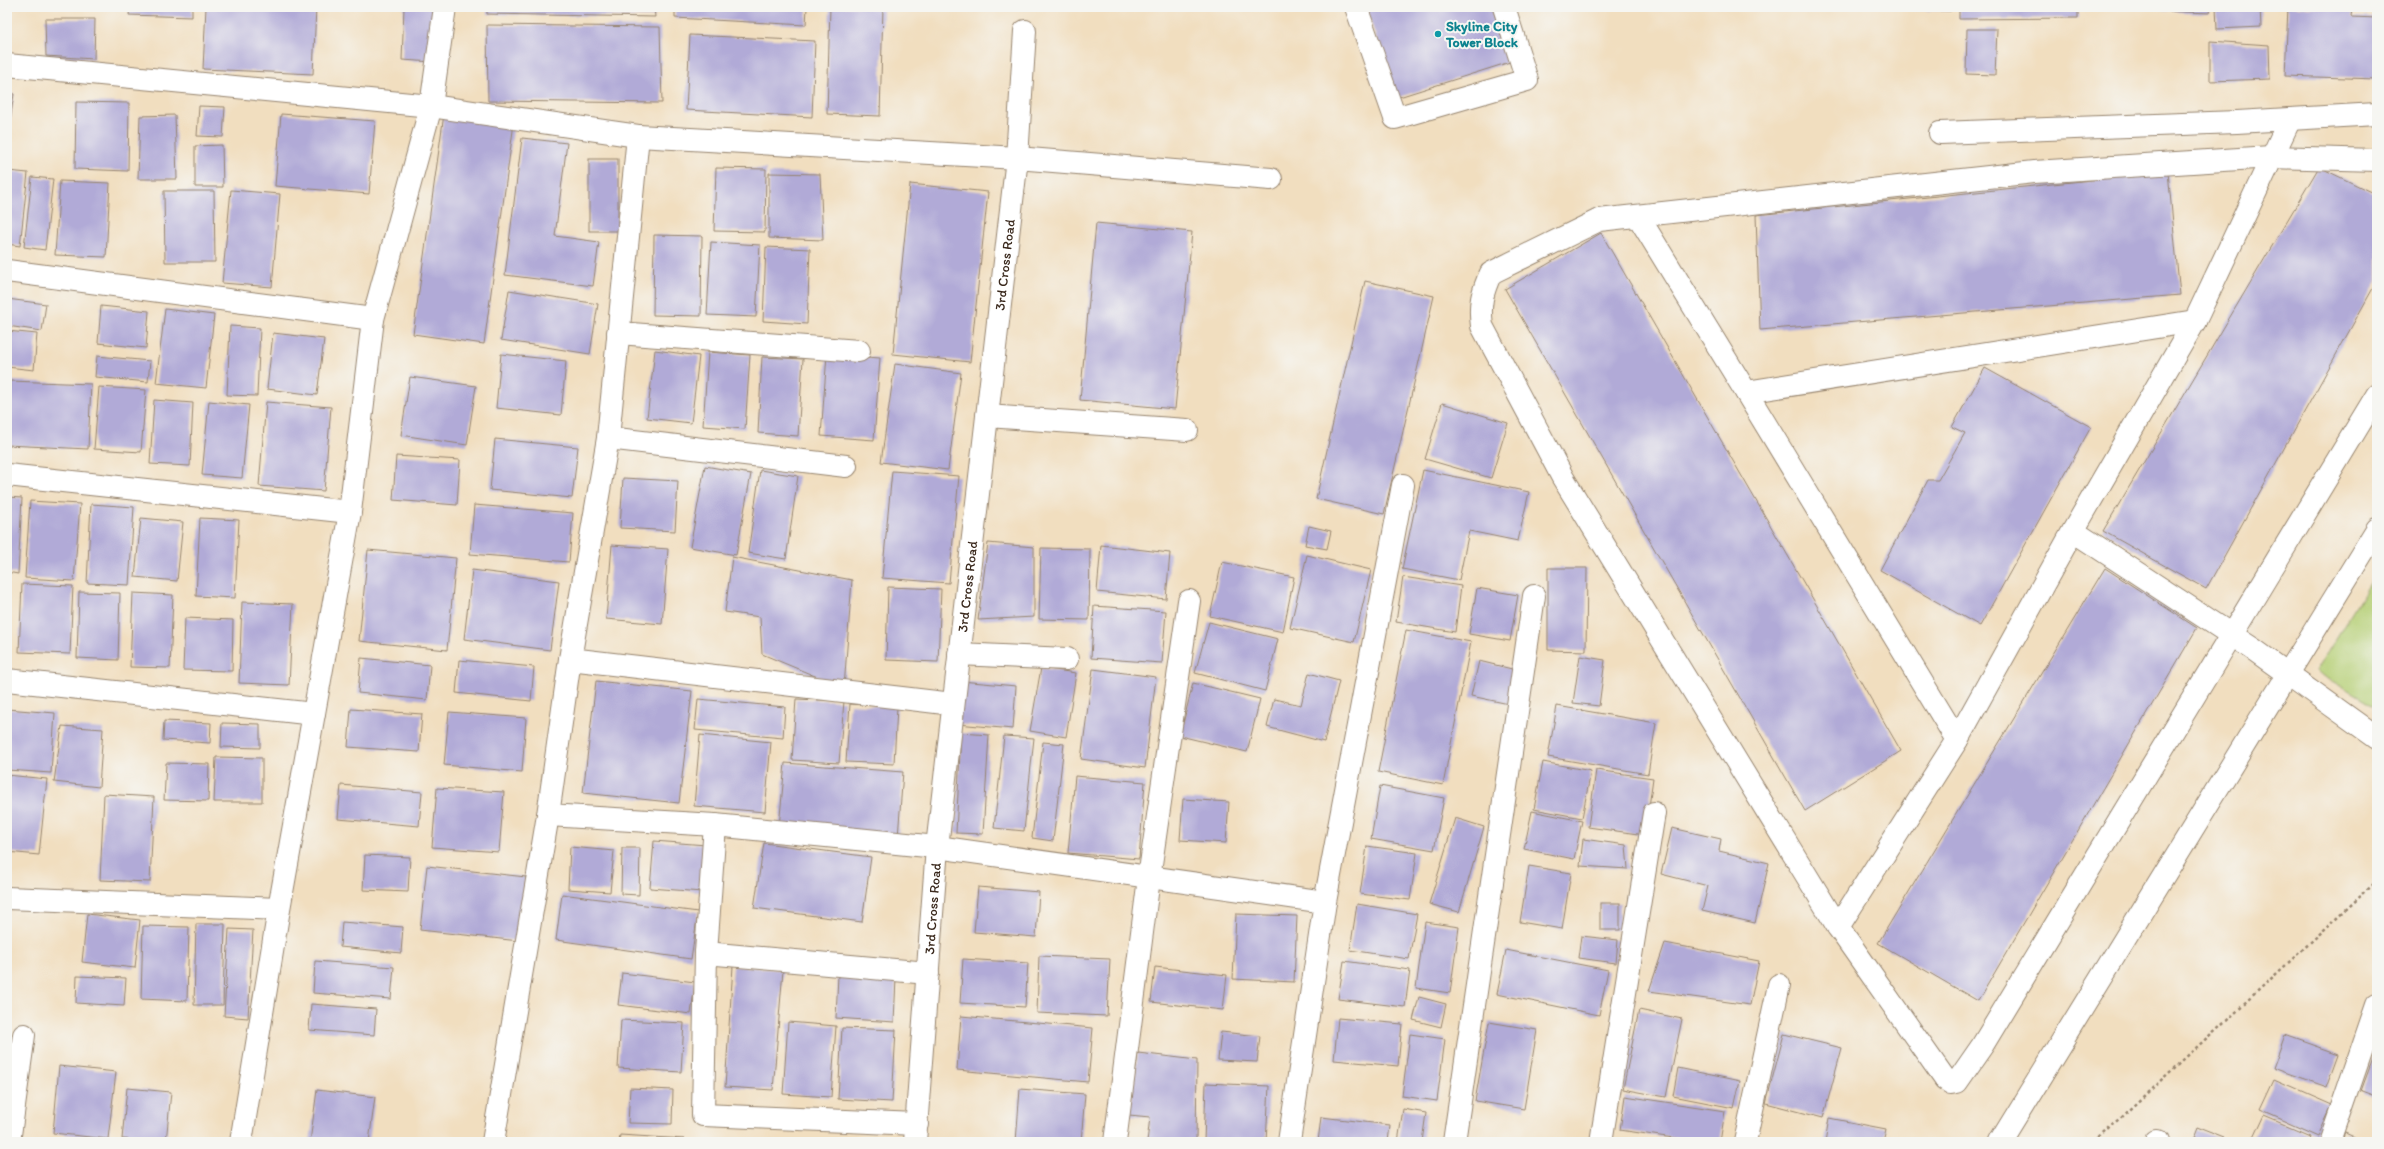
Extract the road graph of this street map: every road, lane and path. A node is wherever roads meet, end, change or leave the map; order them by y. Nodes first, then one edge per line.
1 (445, 7) edge
2 (1356, 7) edge
3 (1504, 7) edge
4 (1025, 31) dead end
5 (7, 65) edge
6 (431, 106) junction
7 (2377, 114) edge
8 (2290, 119) junction
9 (1940, 133) dead end
10 (638, 136) junction
11 (2271, 157) junction
12 (1017, 158) junction
13 (2377, 160) edge
14 (1271, 180) dead end
15 (1638, 216) junction
16 (7, 271) edge
17 (373, 320) junction
18 (2194, 321) junction
19 (618, 333) junction
20 (859, 351) dead end
21 (1746, 392) junction
22 (2377, 395) edge
23 (987, 416) junction
24 (1187, 430) dead end
25 (608, 438) junction
26 (846, 466) dead end
27 (7, 475) edge
28 (1403, 485) dead end
29 (350, 512) junction
30 (2377, 529) edge
31 (2073, 531) junction
32 (1534, 596) dead end
33 (1189, 601) dead end
34 (2231, 634) junction
35 (959, 654) junction
36 (570, 659) junction
37 (1067, 659) dead end
38 (2288, 674) junction
39 (7, 680) edge
40 (953, 704) junction
41 (314, 714) junction
42 (2377, 738) edge
43 (1957, 740) junction
44 (1654, 813) dead end
45 (548, 815) junction
46 (715, 825) junction
47 (937, 847) junction
48 (1148, 878) junction
49 (2377, 881) edge
50 (7, 898) edge
51 (1325, 902) junction
52 (279, 909) junction
53 (1838, 927) junction
54 (706, 953) junction
55 (928, 973) junction
56 (1779, 985) dead end
57 (2377, 1005) edge
58 (24, 1035) dead end
59 (916, 1133) edge
60 (9, 1142) edge
61 (241, 1142) edge
62 (494, 1142) edge
63 (1115, 1142) edge
64 (1289, 1142) edge
65 (1454, 1142) edge
66 (1601, 1142) edge
67 (1745, 1142) edge
68 (2000, 1142) edge
69 (2094, 1142) edge
70 (2330, 1142) edge

1 - 6 street
2 - 3 street
4 - 12 street, 3rd Cross Road
5 - 6 street
6 - 10 street
6 - 17 street
7 - 8 street
8 - 9 street
8 - 11 street
10 - 12 street
10 - 19 street
11 - 13 street
11 - 15 street
11 - 18 street
12 - 14 street
12 - 23 street, 3rd Cross Road
15 - 21 street
15 - 53 street
16 - 17 street
17 - 29 street
18 - 21 street
18 - 31 street
19 - 20 street
19 - 25 street
21 - 43 street
22 - 34 street
23 - 24 street
23 - 35 street, 3rd Cross Road
25 - 26 street
25 - 36 street
27 - 29 street
28 - 51 street
29 - 41 street
30 - 38 street
31 - 34 street
31 - 43 street
32 - 65 street
33 - 48 street
34 - 38 street
34 - 53 street
35 - 37 street
35 - 40 street, 3rd Cross Road
36 - 40 street
36 - 45 street
38 - 42 street
38 - 68 street
39 - 41 street
40 - 47 street, 3rd Cross Road
41 - 52 street
43 - 53 street
44 - 66 street
45 - 46 street
45 - 62 street
46 - 47 street
46 - 54 street
47 - 48 street
47 - 55 street, 3rd Cross Road
48 - 51 street
48 - 63 street
49 - 69 path
50 - 52 street
51 - 64 street
52 - 61 street
54 - 55 street
54 - 59 street
55 - 59 street, 3rd Cross Road
56 - 67 street
57 - 70 street
58 - 60 street

